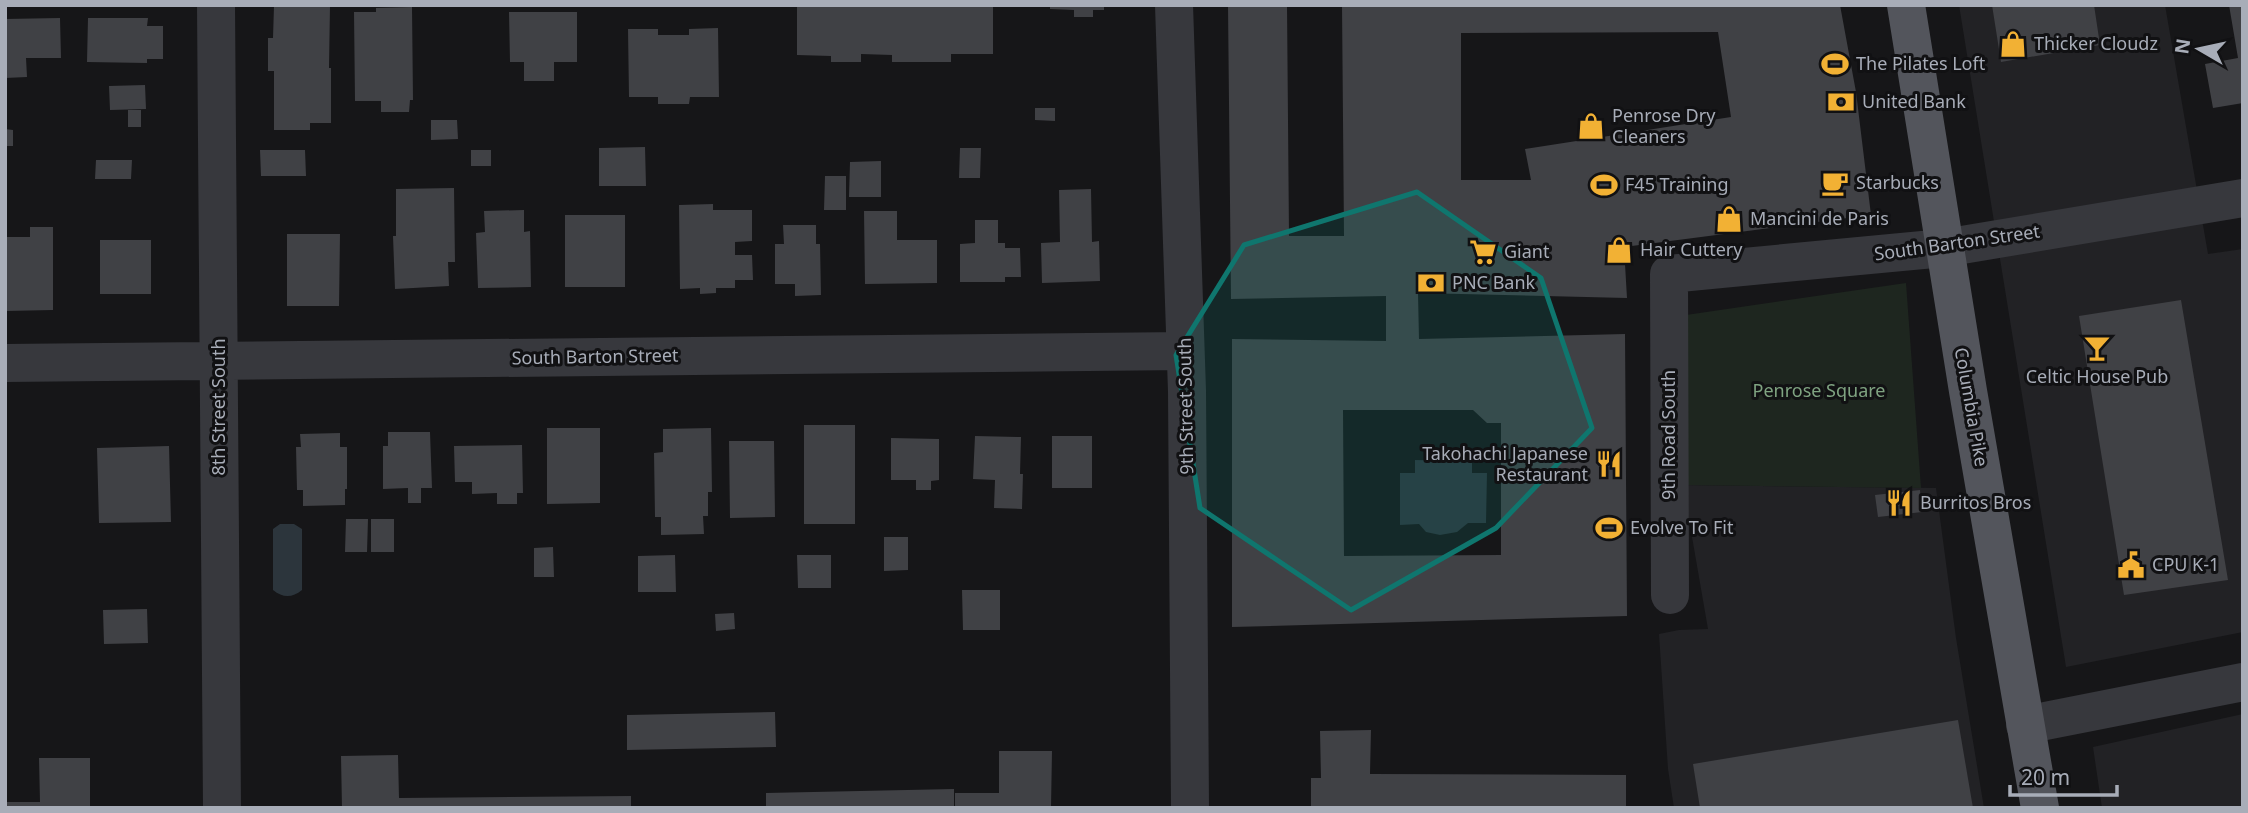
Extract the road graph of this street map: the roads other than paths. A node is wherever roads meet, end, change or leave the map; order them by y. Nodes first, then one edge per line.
1 (216, 5) edge
2 (1174, 5) edge
3 (1906, 5) edge
4 (2243, 198) edge
5 (1944, 248) junction
6 (1669, 274) joint
7 (1184, 351) junction
8 (218, 360) junction
9 (5, 363) edge
10 (1670, 595) dead end
11 (2243, 682) edge
12 (2025, 725) junction
13 (222, 808) edge
14 (1190, 808) edge
15 (2040, 808) edge

1 - 8 street, 8th Street South
2 - 7 street, 9th Street South
3 - 5 main road, Columbia Pike
4 - 5 street, South Barton Street
5 - 6 street, South Barton Street
5 - 12 main road, Columbia Pike
6 - 10 street, 9th Road South
7 - 8 street, South Barton Street
7 - 14 street, 9th Street South
8 - 9 street, South Barton Street
8 - 13 street, 8th Street South
11 - 12 street
12 - 15 main road, Columbia Pike

